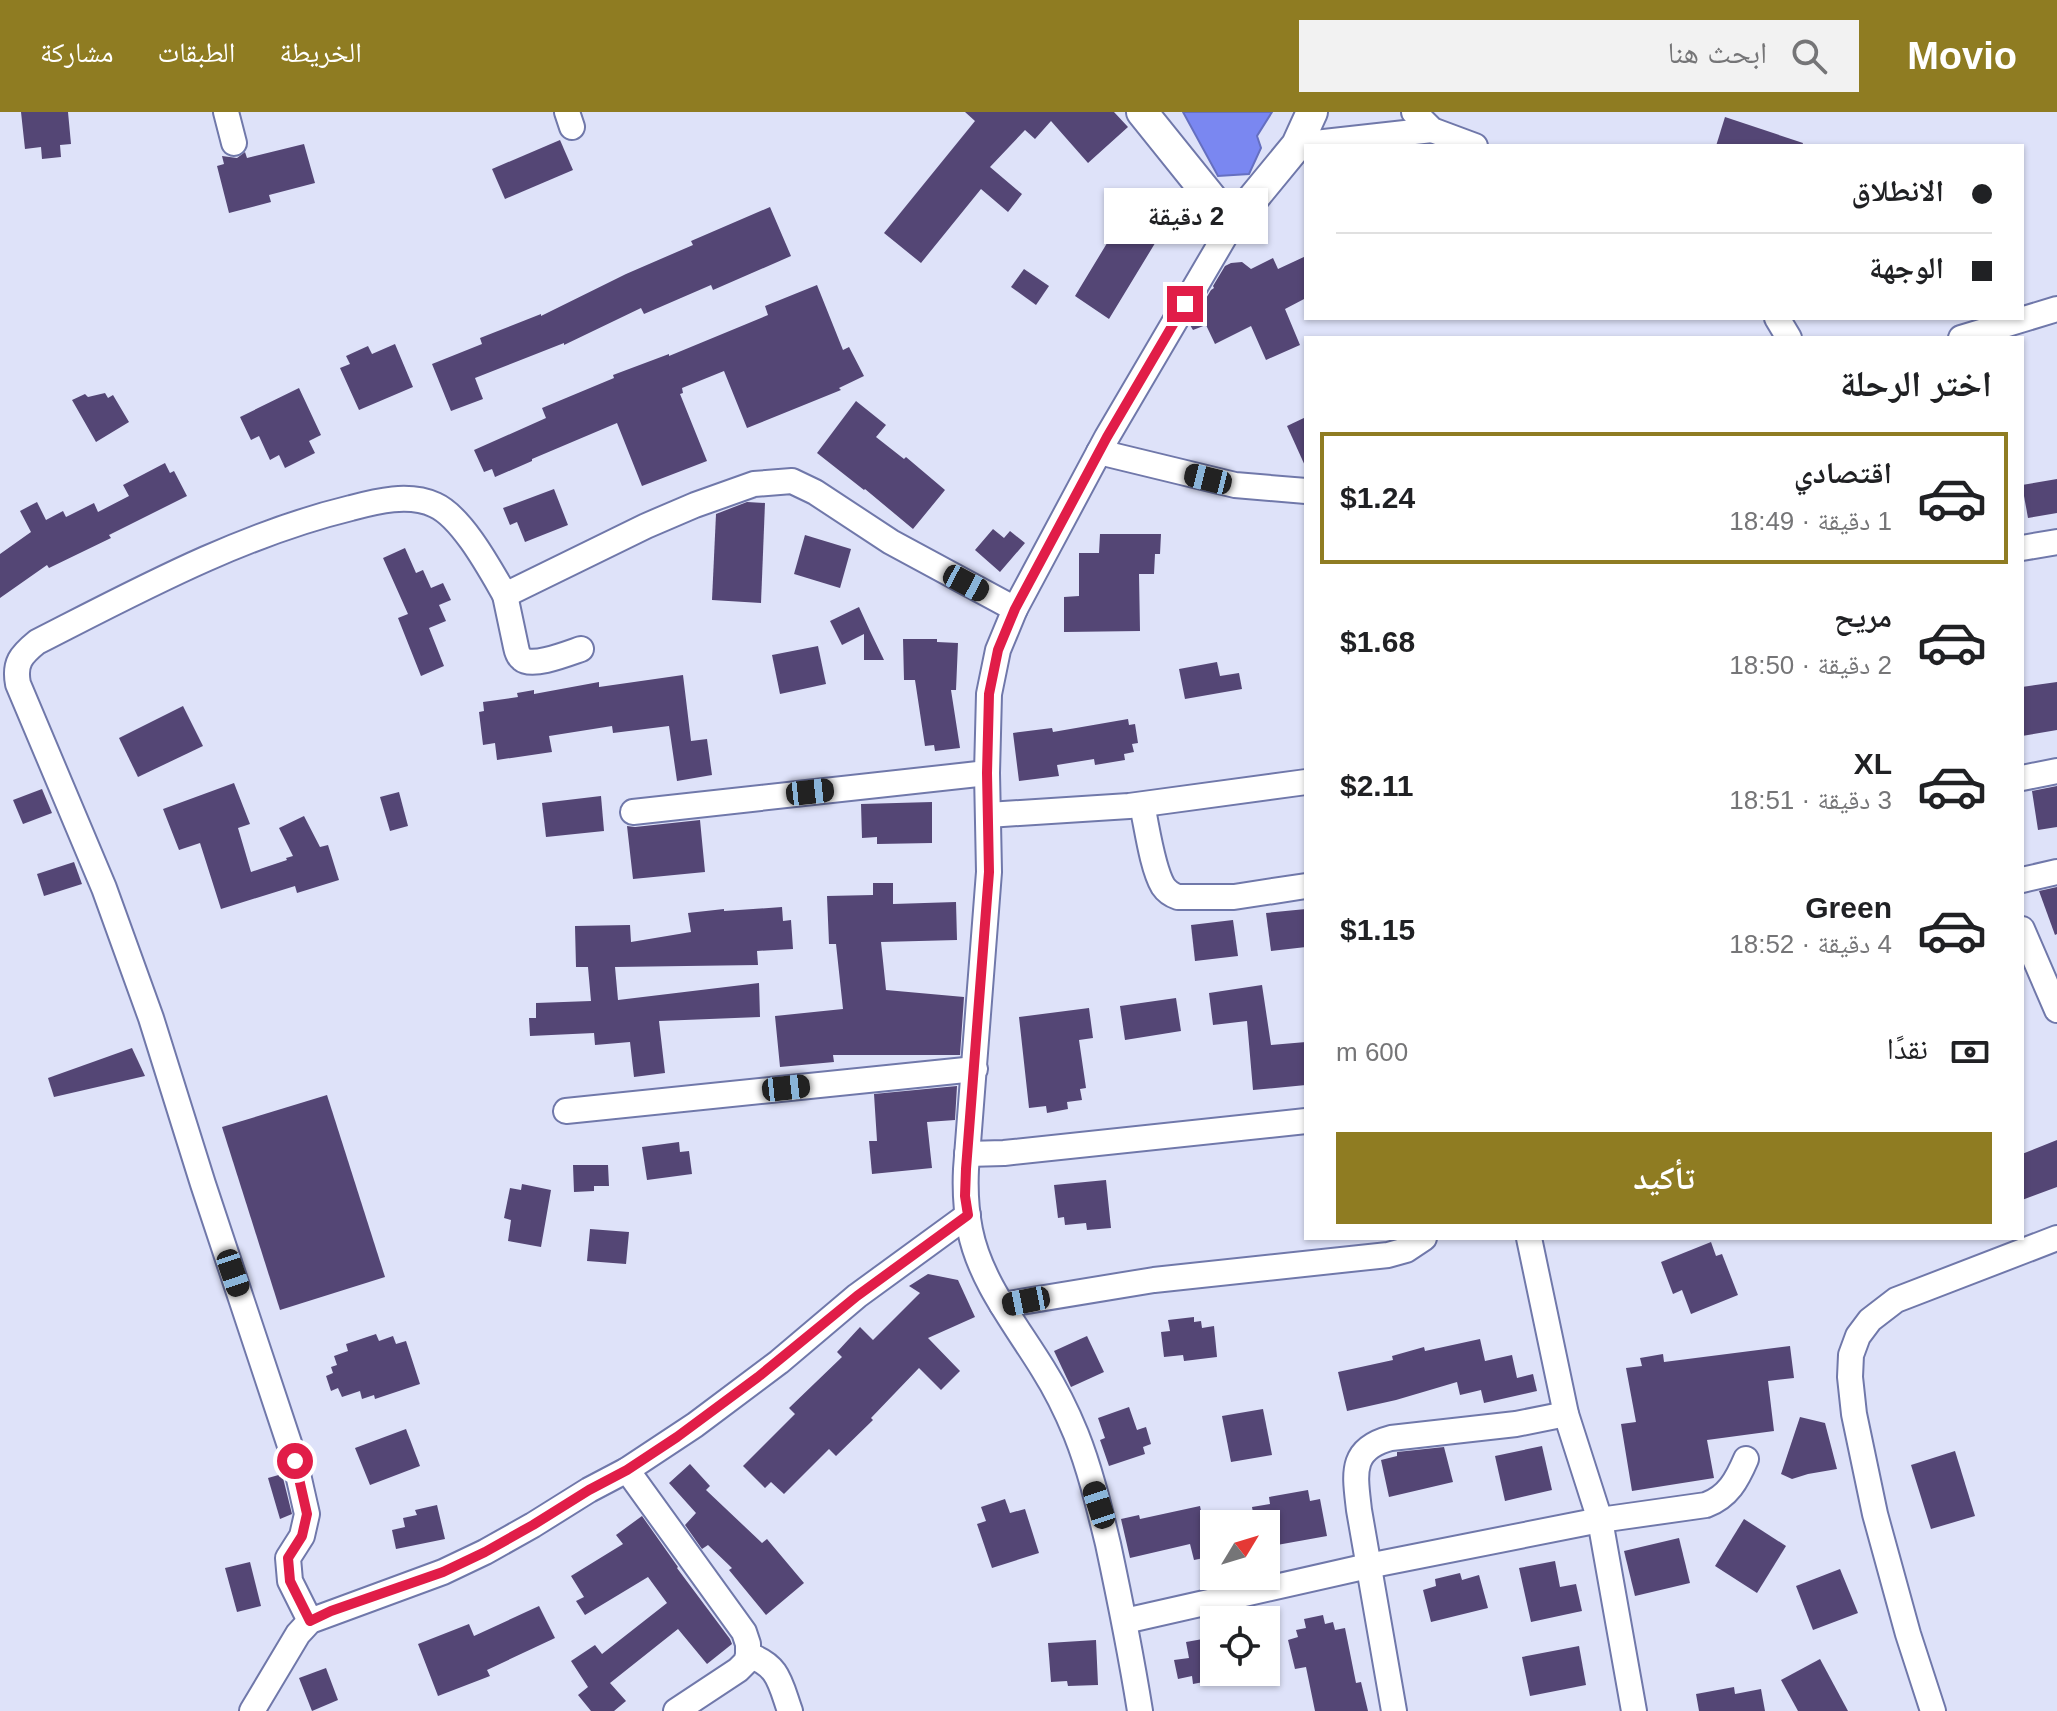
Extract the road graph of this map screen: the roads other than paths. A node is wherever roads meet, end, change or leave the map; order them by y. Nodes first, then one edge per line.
1 (226, 112) edge
2 (1142, 112) edge
3 (1312, 112) edge
4 (1414, 112) edge
5 (1432, 130) junction
6 (234, 143) dead end
7 (1304, 144) edge
8 (1306, 144) edge
9 (1470, 144) edge
10 (1297, 145) junction
11 (1232, 224) junction
12 (2057, 309) edge
13 (2024, 319) edge
14 (2021, 320) edge
15 (1968, 336) edge
16 (1099, 452) junction
17 (1304, 491) edge
18 (2057, 542) edge
19 (2024, 548) edge
20 (505, 595) junction
21 (1015, 609) junction
22 (581, 649) dead end
23 (2057, 771) edge
24 (987, 773) junction
25 (2024, 778) edge
26 (1304, 782) edge
27 (1142, 805) junction
28 (633, 812) dead end
29 (988, 815) junction
30 (2057, 872) edge
31 (2024, 880) edge
32 (1304, 886) edge
33 (2024, 934) edge
34 (2057, 1010) edge
35 (975, 1069) junction
36 (566, 1111) dead end
37 (1304, 1121) edge
38 (967, 1154) junction
39 (968, 1215) junction
40 (2057, 1238) edge
41 (1421, 1240) edge
42 (1529, 1240) edge
43 (1002, 1305) junction
44 (1566, 1414) junction
45 (1746, 1459) dead end
46 (627, 1470) junction
47 (1600, 1520) junction
48 (1368, 1566) junction
49 (310, 1621) junction
50 (1125, 1621) junction
51 (748, 1655) junction
52 (252, 1711) edge
53 (676, 1711) edge
54 (790, 1711) edge
55 (1140, 1711) edge
56 (1394, 1711) edge
57 (1634, 1711) edge
58 (1933, 1711) edge

1 - 6 street
2 - 11 street
3 - 10 street
4 - 5 street
5 - 8 street
5 - 9 street
7 - 10 street
10 - 11 street
11 - 16 street
12 - 13 street
14 - 15 street
16 - 17 street
16 - 21 street
18 - 19 street
20 - 21 street
20 - 22 street
20 - 49 street
21 - 24 street
23 - 25 street
24 - 28 street
24 - 29 street
26 - 27 street
27 - 29 street
27 - 32 street
29 - 35 street
30 - 31 street
33 - 34 street
35 - 36 street
35 - 38 street
37 - 38 street
38 - 39 street
39 - 43 street
39 - 46 street
40 - 58 street
41 - 43 street
42 - 44 street
43 - 50 street
44 - 47 street
44 - 48 street
45 - 47 street
46 - 49 street
46 - 51 street
47 - 48 street
47 - 57 street
48 - 50 street
48 - 56 street
49 - 52 street
50 - 55 street
51 - 53 street
51 - 54 street

